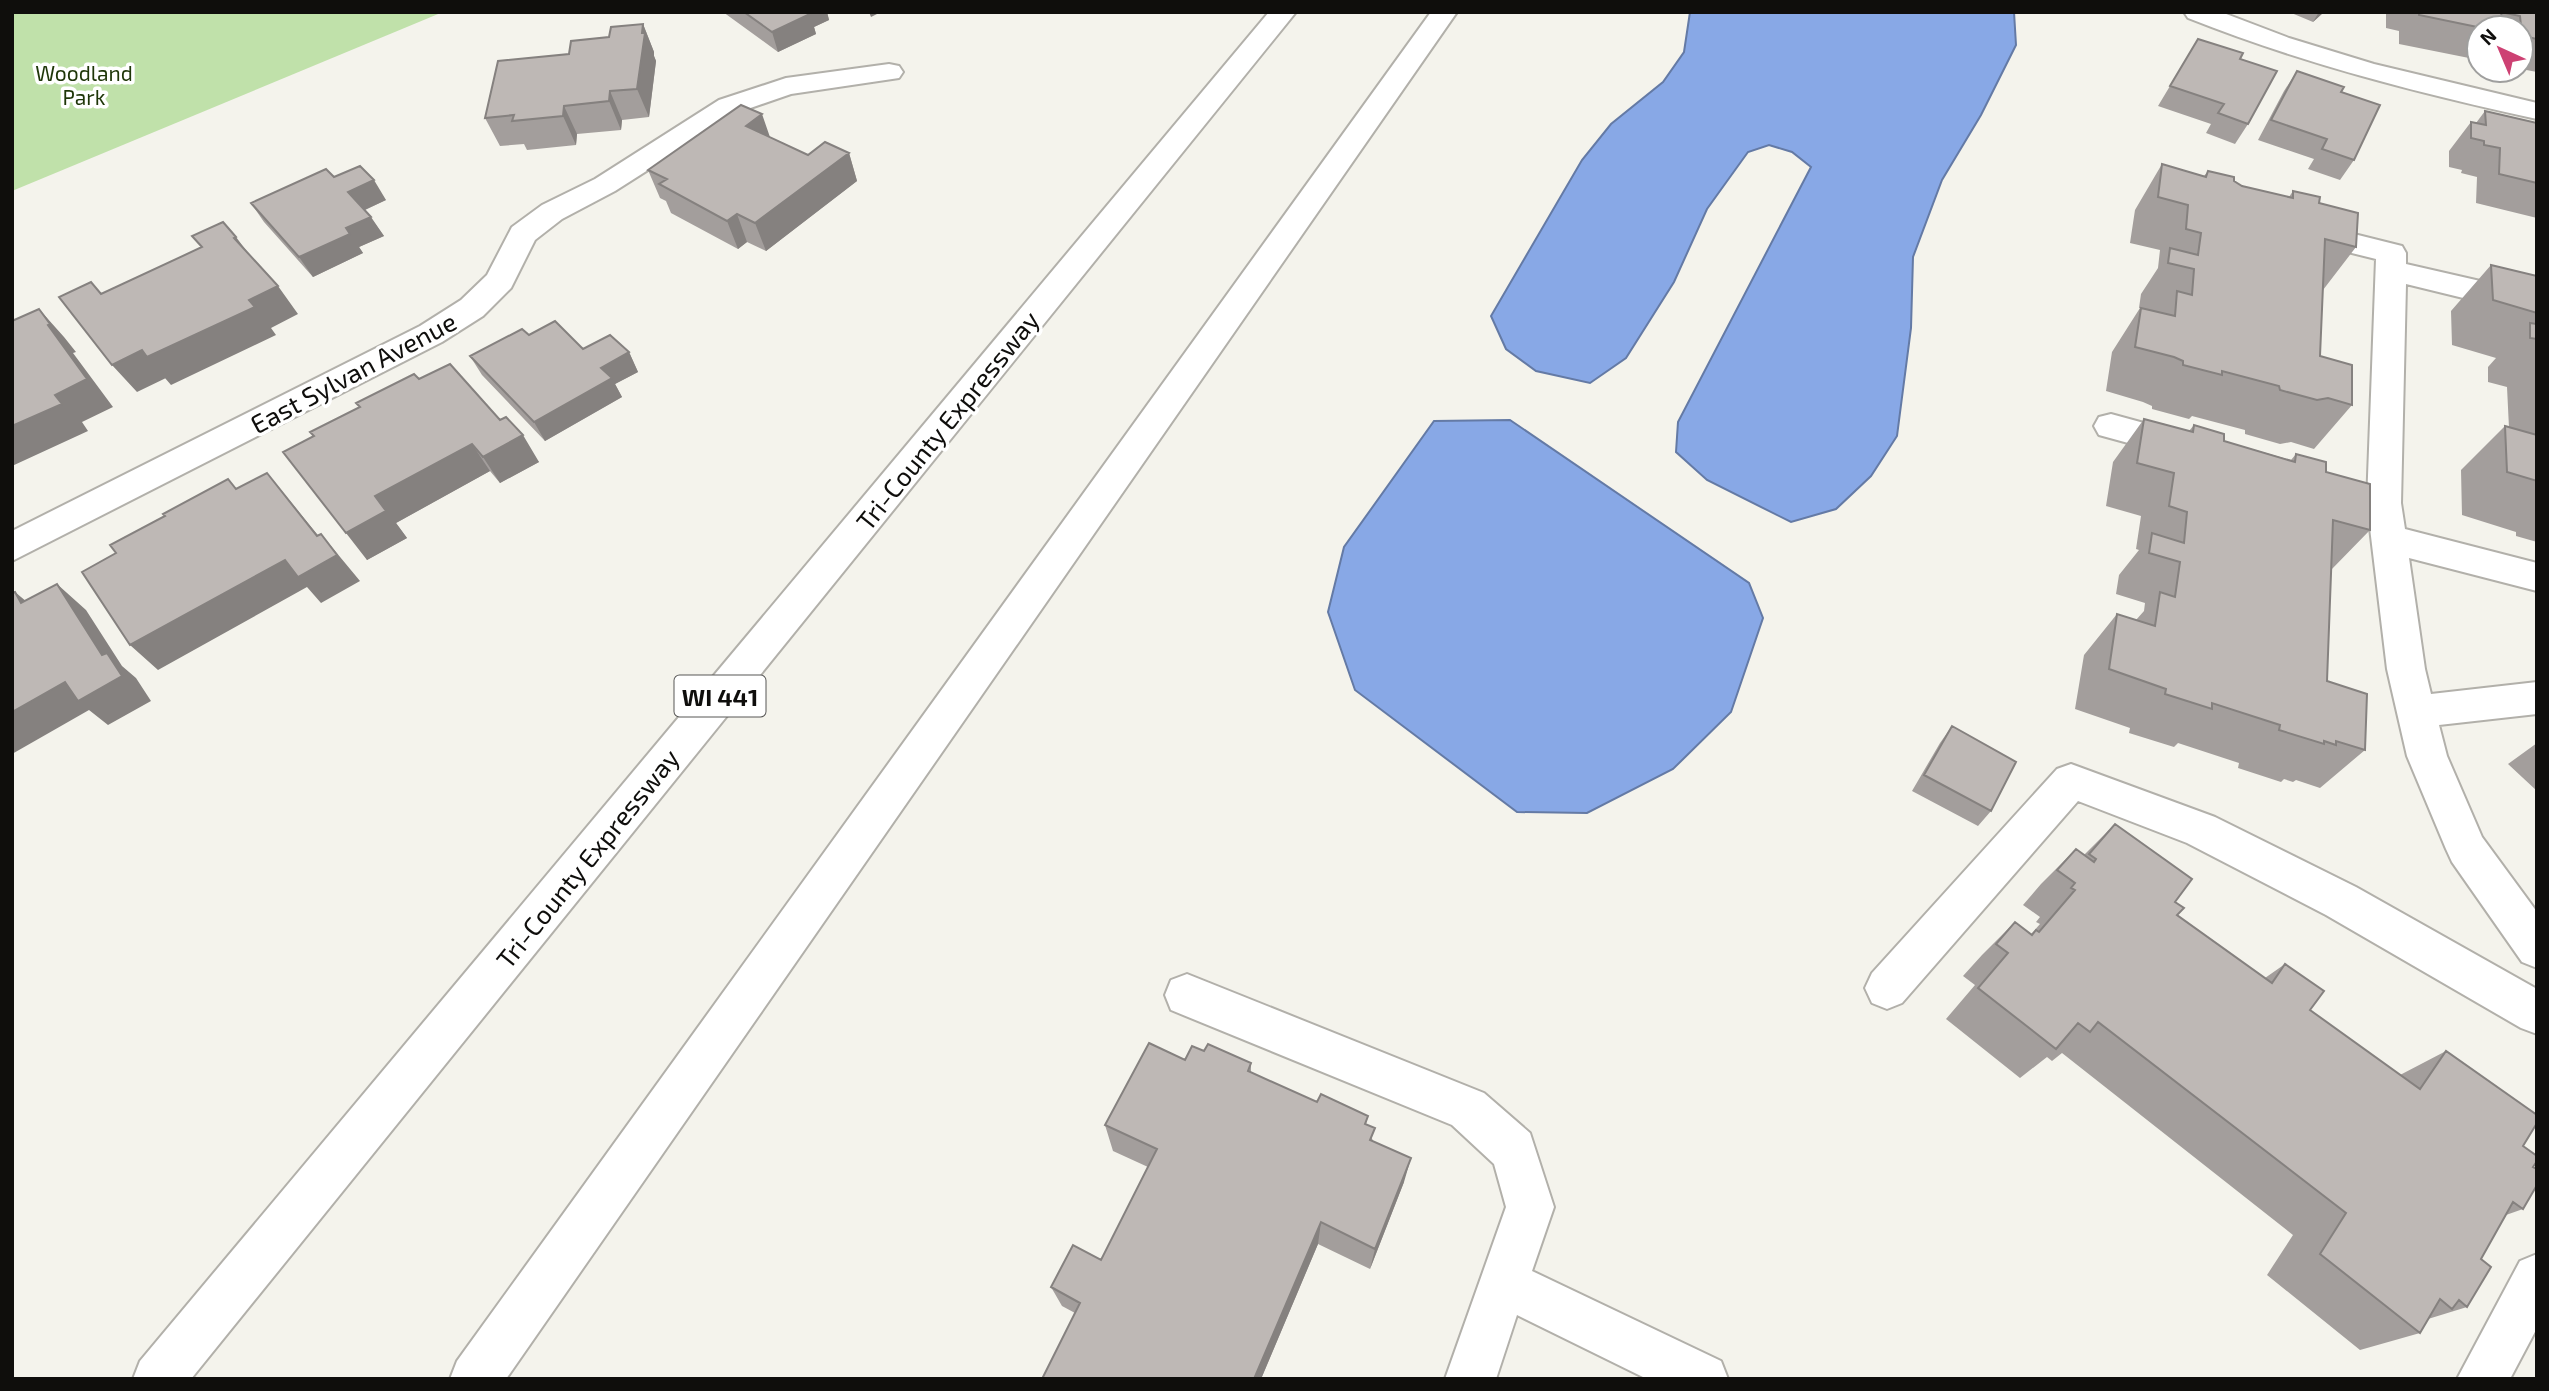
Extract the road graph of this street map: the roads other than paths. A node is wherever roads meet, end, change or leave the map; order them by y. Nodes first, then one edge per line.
1 (1283, 12) edge
2 (1444, 12) edge
3 (2197, 12) edge
4 (890, 72) dead end
5 (2537, 111) edge
6 (2283, 227) edge
7 (2390, 270) junction
8 (2537, 305) edge
9 (2111, 426) dead end
10 (2215, 455) edge
11 (2389, 539) junction
12 (12, 547) edge
13 (2537, 578) edge
14 (2537, 698) edge
15 (2416, 712) junction
16 (2537, 948) edge
17 (1887, 988) dead end
18 (1187, 995) dead end
19 (2537, 1013) edge
20 (2537, 1278) edge
21 (1504, 1283) junction
22 (158, 1379) edge
23 (475, 1379) edge
24 (1470, 1379) edge
25 (1703, 1379) edge
26 (2482, 1379) edge

1 - 22 main road, Tri-County Expressway / WI 441
2 - 23 main road
3 - 5 main road
4 - 12 main road, East Sylvan Avenue
6 - 7 main road
7 - 8 main road
7 - 11 main road
9 - 10 main road
11 - 13 main road
11 - 15 main road
14 - 15 main road
15 - 16 main road
17 - 19 main road
18 - 21 main road
20 - 26 main road
21 - 24 main road
21 - 25 main road

